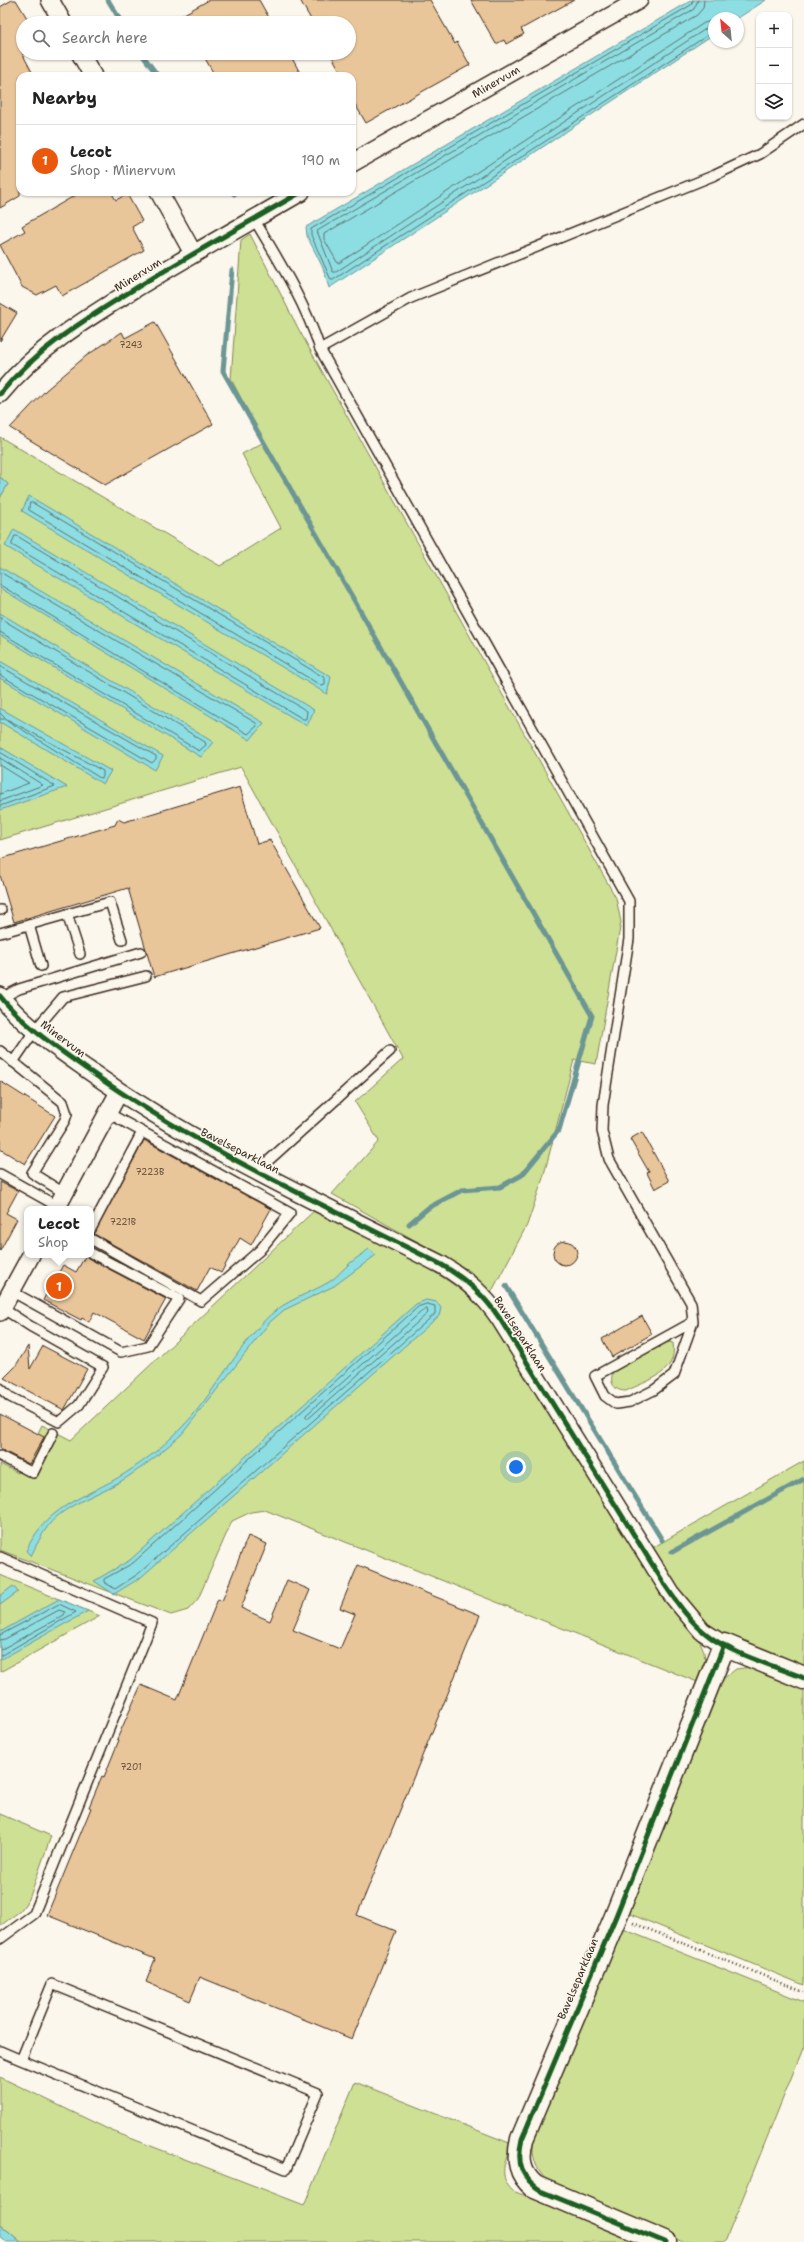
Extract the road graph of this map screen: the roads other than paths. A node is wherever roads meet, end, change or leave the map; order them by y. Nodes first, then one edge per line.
1 (50, 0) edge
2 (639, 0) edge
3 (59, 16) edge
4 (84, 60) edge
5 (91, 72) edge
6 (804, 124) edge
7 (356, 161) edge
8 (161, 196) edge
9 (294, 196) edge
10 (254, 219) junction
11 (193, 253) junction
12 (320, 349) junction
13 (0, 394) edge
14 (68, 914) junction
15 (28, 925) junction
16 (0, 933) edge
17 (122, 940) dead end
18 (141, 952) dead end
19 (80, 954) dead end
20 (41, 966) dead end
21 (146, 976) dead end
22 (0, 997) edge
23 (35, 1030) junction
24 (0, 1051) edge
25 (390, 1051) dead end
26 (13, 1062) junction
27 (119, 1092) junction
28 (108, 1113) junction
29 (142, 1132) junction
30 (257, 1171) junction
31 (0, 1174) edge
32 (59, 1203) edge
33 (94, 1223) edge
34 (94, 1242) edge
35 (94, 1255) edge
36 (29, 1258) edge
37 (11, 1291) junction
38 (1, 1310) edge
39 (693, 1322) junction
40 (0, 1388) edge
41 (53, 1433) dead end
42 (0, 1456) edge
43 (0, 1557) edge
44 (724, 1645) junction
45 (804, 1678) edge
46 (0, 1939) edge
47 (0, 2052) edge
48 (21, 2060) junction
49 (665, 2242) edge

1 - 3 street
2 - 7 street, Minervum
4 - 5 street
6 - 12 lane
8 - 11 street
9 - 10 street, Minervum
10 - 11 street, Minervum
10 - 12 lane
11 - 13 street, Minervum
12 - 39 lane
14 - 15 lane
14 - 17 lane
14 - 19 lane
15 - 16 lane
15 - 20 lane
18 - 22 lane
21 - 23 lane
22 - 23 street, Minervum
23 - 26 lane
23 - 27 street, Minervum
24 - 26 lane
25 - 30 lane
26 - 32 lane
27 - 28 street
27 - 30 street, Bavelseparklaan
28 - 29 lane
28 - 32 street
29 - 33 lane
29 - 34 lane
30 - 44 street, Bavelseparklaan
31 - 32 lane
35 - 37 lane
36 - 37 street
37 - 38 street
38 - 40 lane
39 - 39 lane
41 - 42 lane
43 - 46 lane
44 - 45 street, Bavelseparklaan
44 - 49 street, Bavelseparklaan
47 - 48 lane
48 - 48 lane

